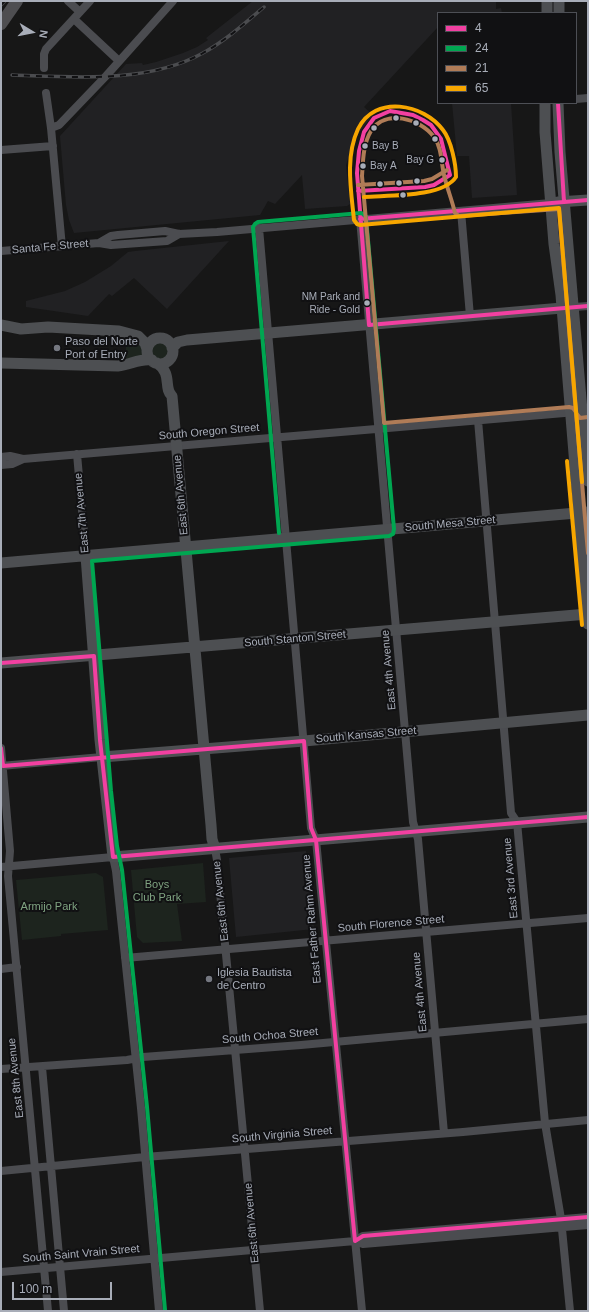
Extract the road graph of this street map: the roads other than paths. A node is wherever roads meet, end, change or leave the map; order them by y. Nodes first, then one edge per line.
1 (17, 1) edge
2 (68, 1) edge
3 (90, 1) edge
4 (173, 1) edge
5 (547, 1) edge
6 (559, 1) edge
7 (80, 12) junction
8 (547, 12) edge
9 (559, 12) edge
10 (74, 19) junction
11 (1, 24) edge
12 (119, 61) junction
13 (44, 68) dead end
14 (46, 93) dead end
15 (588, 98) edge
16 (577, 99) edge
17 (545, 104) edge
18 (558, 104) edge
19 (51, 128) junction
20 (53, 146) junction
21 (1, 150) edge
22 (588, 200) edge
23 (564, 202) junction
24 (551, 203) junction
25 (461, 211) junction
26 (360, 219) junction
27 (259, 228) junction
28 (62, 247) junction
29 (1, 252) edge
30 (588, 306) edge
31 (574, 307) junction
32 (562, 308) junction
33 (470, 316) junction
34 (370, 325) junction
35 (2, 326) edge
36 (268, 334) junction
37 (147, 349) junction
38 (172, 352) junction
39 (154, 362) junction
40 (1, 363) edge
41 (172, 396) junction
42 (585, 411) edge
43 (570, 413) junction
44 (478, 420) junction
45 (379, 429) junction
46 (277, 437) junction
47 (177, 446) junction
48 (77, 454) junction
49 (1, 457) edge
50 (23, 459) junction
51 (1, 465) edge
52 (588, 481) edge
53 (583, 513) edge
54 (486, 521) junction
55 (388, 530) junction
56 (285, 538) junction
57 (186, 547) junction
58 (86, 556) junction
59 (1, 563) edge
60 (588, 617) edge
61 (495, 621) junction
62 (396, 630) junction
63 (294, 639) junction
64 (195, 647) junction
65 (94, 656) junction
66 (1, 664) edge
67 (588, 715) edge
68 (504, 723) junction
69 (405, 732) junction
70 (304, 741) junction
71 (1, 748) edge
72 (204, 748) junction
73 (102, 757) junction
74 (2, 766) edge
75 (588, 816) edge
76 (517, 822) junction
77 (415, 832) junction
78 (316, 840) junction
79 (215, 849) junction
80 (113, 858) junction
81 (5, 866) edge
82 (588, 918) edge
83 (526, 923) junction
84 (426, 932) junction
85 (325, 941) junction
86 (226, 949) junction
87 (125, 958) junction
88 (17, 967) junction
89 (1, 969) edge
90 (588, 1019) edge
91 (535, 1024) junction
92 (435, 1032) junction
93 (335, 1042) junction
94 (235, 1050) junction
95 (135, 1058) junction
96 (42, 1067) junction
97 (26, 1068) junction
98 (1, 1069) edge
99 (588, 1120) edge
100 (545, 1124) junction
101 (444, 1133) junction
102 (344, 1141) junction
103 (245, 1150) junction
104 (145, 1157) junction
105 (51, 1166) junction
106 (35, 1168) junction
107 (1, 1171) edge
108 (588, 1217) edge
109 (561, 1224) junction
110 (588, 1225) edge
111 (355, 1241) junction
112 (254, 1250) junction
113 (153, 1259) junction
114 (60, 1267) junction
115 (44, 1268) junction
116 (1, 1272) edge
117 (48, 1311) edge
118 (64, 1311) edge
119 (159, 1311) edge
120 (260, 1311) edge
121 (362, 1311) edge
122 (570, 1311) edge

1 - 11 highway
2 - 7 street
3 - 7 street
4 - 12 street
5 - 8 main road
6 - 9 main road
7 - 10 street
10 - 12 street
10 - 13 street
12 - 19 street
14 - 19 street
15 - 16 street
17 - 24 main road
18 - 23 main road
19 - 20 street
20 - 21 street
20 - 28 street
22 - 23 main road, Santa Fe Street
23 - 24 main road, Santa Fe Street
23 - 31 main road
24 - 25 street, Santa Fe Street
24 - 32 main road
25 - 26 street, Santa Fe Street
25 - 33 street
26 - 27 street, Santa Fe Street
26 - 34 street, East 4th Avenue
27 - 28 street, Santa Fe Street
27 - 36 street, East Father Rahm Avenue
28 - 29 street, Santa Fe Street
30 - 31 street
31 - 32 main road
31 - 42 main road
32 - 33 main road
32 - 43 main road
33 - 34 main road
34 - 36 main road
34 - 45 street, East 4th Avenue
35 - 37 main road
36 - 38 main road
36 - 46 street, East Father Rahm Avenue
37 - 38 main road
37 - 39 main road
38 - 39 main road
38 - 41 main road, East 6th Avenue
39 - 40 main road
39 - 41 main road, East 6th Avenue
41 - 47 main road, East 6th Avenue
42 - 43 street, South Oregon Street
42 - 52 main road
43 - 44 street, South Oregon Street
43 - 53 main road
44 - 45 street, South Oregon Street
44 - 54 street, East 3rd Avenue
45 - 46 street, South Oregon Street
45 - 55 street, East 4th Avenue
46 - 47 street, South Oregon Street
46 - 56 street, East Father Rahm Avenue
47 - 48 street, South Oregon Street
47 - 57 main road, East 6th Avenue
48 - 50 street, South Oregon Street
48 - 58 street, East 7th Avenue
49 - 50 street, South Oregon Street
50 - 51 street, South Oregon Street
53 - 54 main road, South Mesa Street
53 - 60 main road
54 - 55 main road, South Mesa Street
54 - 61 street, East 3rd Avenue
55 - 56 main road, South Mesa Street
55 - 62 street, East 4th Avenue
56 - 57 main road, South Mesa Street
56 - 63 street, East Father Rahm Avenue
57 - 58 main road, South Mesa Street
57 - 64 main road, East 6th Avenue
58 - 59 main road, South Mesa Street
58 - 65 main road, East 7th Avenue
60 - 61 main road, South Stanton Street
61 - 62 main road, South Stanton Street
61 - 68 street, East 3rd Avenue
62 - 63 main road, South Stanton Street
62 - 69 street, East 4th Avenue
63 - 64 main road, South Stanton Street
63 - 70 street, East Father Rahm Avenue
64 - 65 main road, South Stanton Street
64 - 72 main road, East 6th Avenue
65 - 66 main road, South Stanton Street
65 - 73 main road, East 7th Avenue
67 - 68 main road, South Kansas Street
68 - 69 main road, South Kansas Street
68 - 76 street, East 3rd Avenue
69 - 70 main road, South Kansas Street
69 - 77 street, East 4th Avenue
70 - 72 main road, South Kansas Street
70 - 78 street, East Father Rahm Avenue
71 - 74 street, East 8th Avenue
72 - 73 main road, South Kansas Street
72 - 79 main road, East 6th Avenue
73 - 74 street, South Kansas Street
73 - 80 main road, East 7th Avenue
74 - 81 street, East 8th Avenue
75 - 76 main road
76 - 77 main road
76 - 83 street, East 3rd Avenue
77 - 78 main road
77 - 84 street, East 4th Avenue
78 - 79 main road
78 - 85 street, East Father Rahm Avenue
79 - 80 main road
79 - 86 street, East 6th Avenue
80 - 81 street
80 - 87 street, East 7th Avenue
81 - 88 street, East 8th Avenue
82 - 83 street, South Florence Street
83 - 84 street, South Florence Street
83 - 91 street, East 3rd Avenue
84 - 85 street, South Florence Street
84 - 92 street, East 4th Avenue
85 - 86 street, South Florence Street
85 - 93 street, East Father Rahm Avenue
86 - 87 street, South Florence Street
86 - 94 street, East 6th Avenue
87 - 95 street, East 7th Avenue
88 - 89 street
88 - 97 street, East 8th Avenue
90 - 91 street, South Ochoa Street
91 - 92 street, South Ochoa Street
91 - 100 street, East 3rd Avenue
92 - 93 street, South Ochoa Street
92 - 101 street, East 4th Avenue
93 - 94 street, South Ochoa Street
93 - 102 street, East Father Rahm Avenue
94 - 95 street, South Ochoa Street
94 - 103 street, East 6th Avenue
95 - 96 street, South Ochoa Street
95 - 104 street, East 7th Avenue
96 - 97 street, South Ochoa Street
96 - 105 street
97 - 98 street, South Ochoa Street
97 - 106 street, East 8th Avenue
99 - 100 street, South Virginia Street
100 - 101 street, South Virginia Street
100 - 109 street, East 3rd Avenue
101 - 102 street, South Virginia Street
102 - 103 street, South Virginia Street
102 - 111 street, East Father Rahm Avenue
103 - 104 street, South Virginia Street
103 - 112 street, East 6th Avenue
104 - 105 street, South Virginia Street
104 - 113 street, East 7th Avenue
105 - 106 street, South Virginia Street
105 - 114 street
106 - 107 street, South Virginia Street
106 - 115 street, East 8th Avenue
108 - 109 street, South Saint Vrain Street
109 - 110 street, South Saint Vrain Street
109 - 111 street, South Saint Vrain Street
109 - 122 street, East 3rd Avenue
111 - 112 street, South Saint Vrain Street
111 - 121 street, East Father Rahm Avenue
112 - 113 street, South Saint Vrain Street
112 - 120 street, East 6th Avenue
113 - 114 street, South Saint Vrain Street
113 - 119 street, East 7th Avenue
114 - 115 street, South Saint Vrain Street
114 - 118 street
115 - 116 street, South Saint Vrain Street
115 - 117 street, East 8th Avenue

